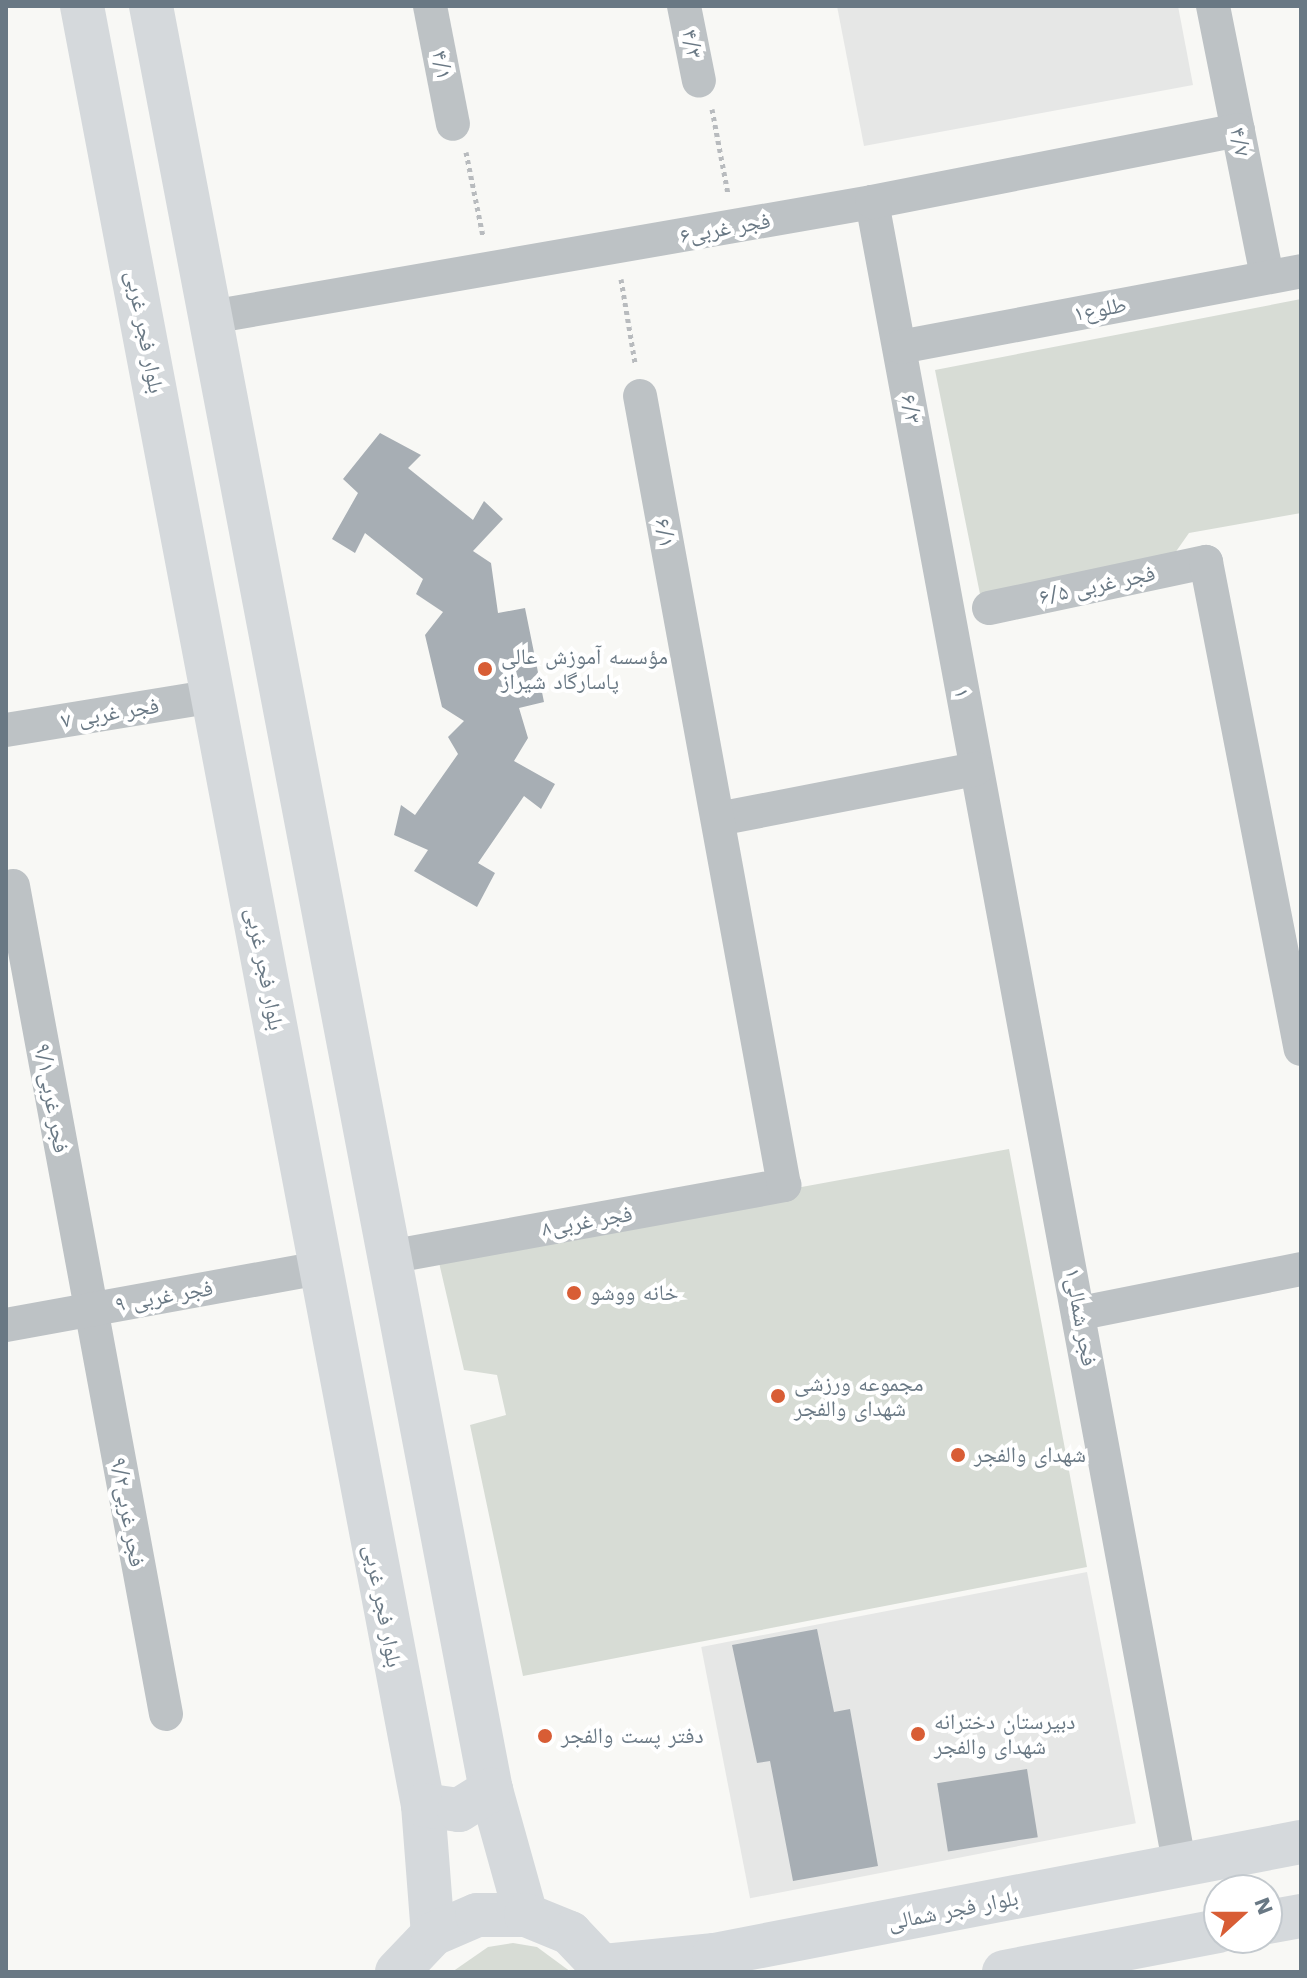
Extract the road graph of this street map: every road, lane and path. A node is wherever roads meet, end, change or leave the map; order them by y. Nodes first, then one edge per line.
1 (82, 6) edge
2 (151, 6) edge
3 (430, 6) edge
4 (684, 6) edge
5 (1213, 6) edge
6 (699, 81) joint
7 (453, 124) joint
8 (1238, 130) junction
9 (872, 202) junction
10 (734, 226) junction
11 (616, 247) junction
12 (489, 269) junction
13 (1301, 271) edge
14 (1267, 277) junction
15 (211, 317) junction
16 (900, 347) junction
17 (640, 396) joint
18 (989, 608) dead end
19 (948, 617) joint
20 (214, 696) junction
21 (6, 730) edge
22 (976, 769) junction
23 (718, 819) junction
24 (13, 886) dead end
25 (339, 990) junction
26 (271, 1003) junction
27 (1301, 1049) edge
28 (784, 1185) joint
29 (389, 1257) junction
30 (321, 1268) junction
31 (1301, 1269) edge
32 (91, 1309) junction
33 (1081, 1313) junction
34 (6, 1325) edge
35 (166, 1714) dead end
36 (491, 1790) junction
37 (423, 1805) junction
38 (1301, 1842) edge
39 (1180, 1867) junction
40 (526, 1915) junction
41 (433, 1934) junction
42 (1203, 1934) edge
43 (706, 1963) edge
44 (605, 1969) edge
45 (397, 1972) edge
46 (1004, 1972) edge

1 - 20 main road, بلوار فجر غربی
2 - 15 main road
3 - 7 street, ۴/۱
4 - 6 street, ۴/۳
5 - 8 street, ۴/۷
6 - 10 path
7 - 12 path
8 - 9 street, فجر غربی۶
8 - 14 street, ۴/۷
9 - 10 street, فجر غربی۶
9 - 16 street, ۶/۳
10 - 11 street, فجر غربی۶
11 - 12 street, فجر غربی۶
11 - 17 path
12 - 15 street, فجر غربی۶
13 - 14 street, طلوع۱
14 - 16 street, طلوع۱
15 - 25 main road
16 - 19 street, ۶/۳
17 - 23 street, ۶/۱
18 - 27 street, ۶/۵ فجر غربی
19 - 22 street, ۱
20 - 21 street, ۷ فجر غربی
20 - 26 main road, بلوار فجر غربی
22 - 23 street
22 - 33 street, فجر شمالی۱
23 - 28 street, ۶/۱
24 - 32 street, فجر غربی۹/۱
25 - 26 main road
25 - 29 main road
26 - 30 main road, بلوار فجر غربی
28 - 29 street, فجر غربی۸
29 - 36 main road
30 - 32 street, ۹ فجر غربی
30 - 37 main road, بلوار فجر غربی
31 - 33 street
32 - 34 street, ۹ فجر غربی
32 - 35 street, فجر غربی۹/۲
33 - 39 street, فجر شمالی۱
36 - 37 main road
36 - 40 main road
37 - 41 main road, بلوار فجر غربی
38 - 39 main road, بلوار فجر شمالی
39 - 43 main road, بلوار فجر شمالی
40 - 41 main road
40 - 44 main road
41 - 45 main road
42 - 46 main road
43 - 44 main road, بلوار فجر شمالی

